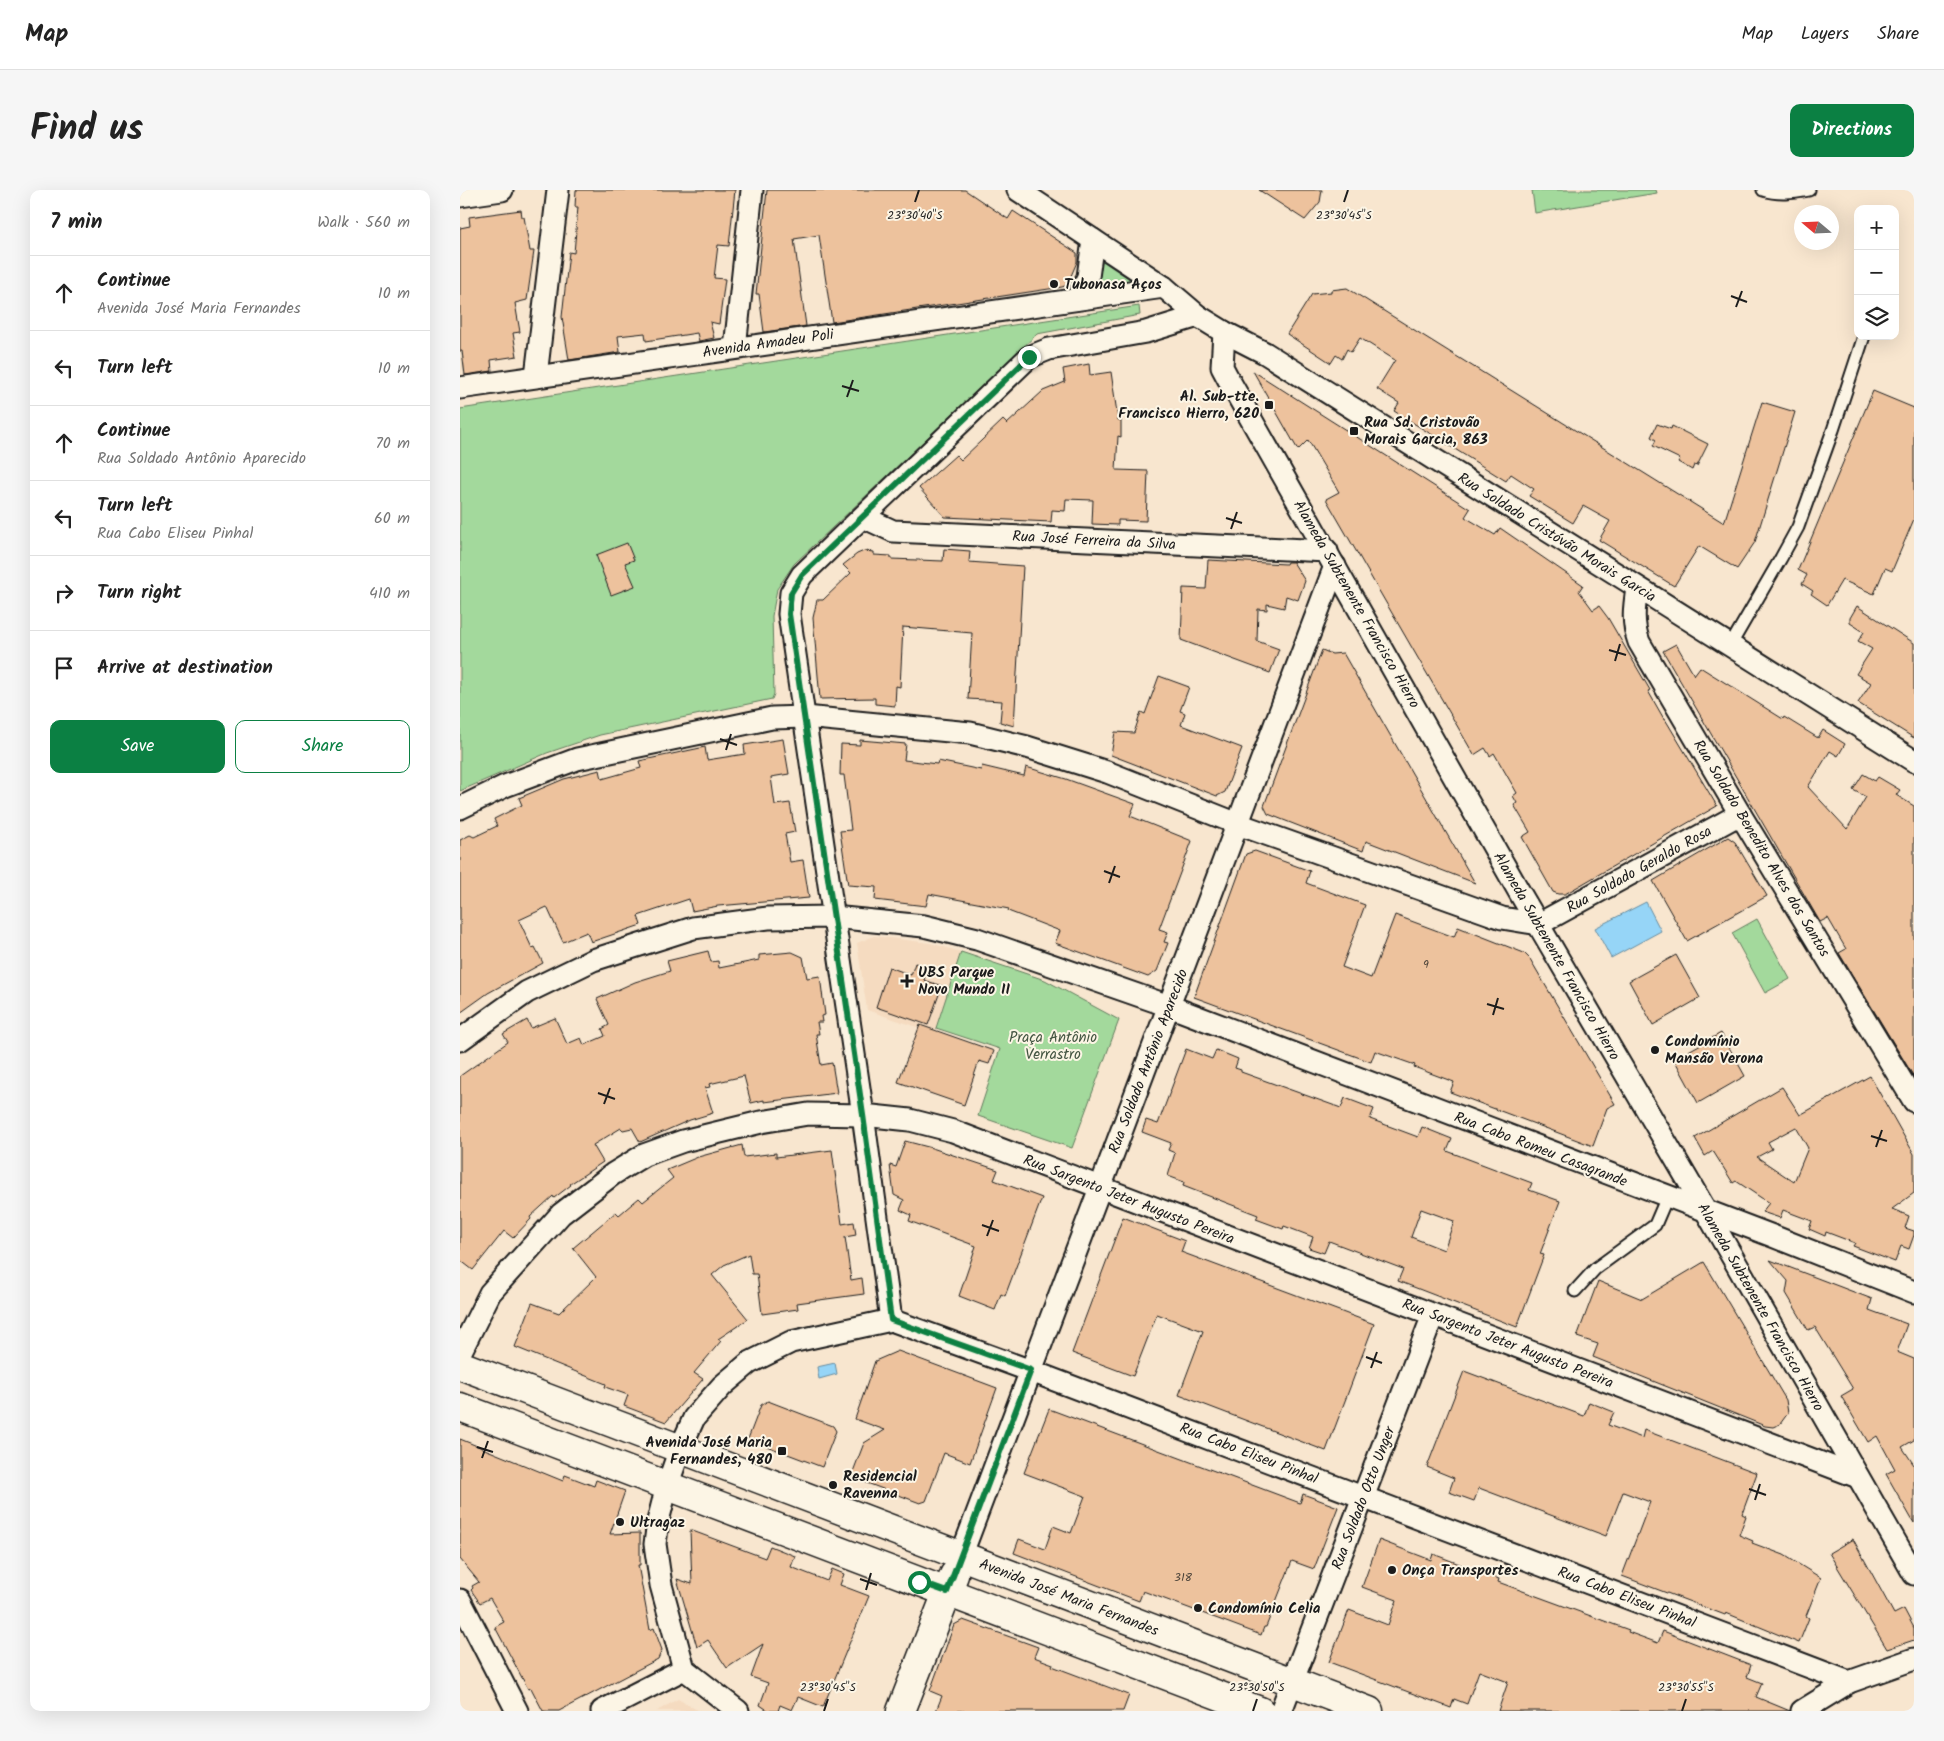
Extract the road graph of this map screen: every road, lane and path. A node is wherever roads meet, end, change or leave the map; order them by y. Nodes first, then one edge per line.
1 (502, 190) edge
2 (558, 190) edge
3 (752, 190) edge
4 (1018, 190) edge
5 (1763, 190) edge
6 (1809, 190) edge
7 (460, 196) edge
8 (1094, 240) junction
9 (1164, 287) junction
10 (1077, 299) junction
11 (1198, 316) junction
12 (1224, 332) junction
13 (1863, 340) edge
14 (735, 348) junction
15 (536, 376) junction
16 (460, 388) edge
17 (863, 517) junction
18 (1331, 558) junction
19 (1637, 588) junction
20 (1730, 646) junction
21 (805, 717) junction
22 (1914, 761) edge
23 (460, 808) edge
24 (1740, 814) junction
25 (1238, 824) junction
26 (833, 917) junction
27 (1538, 924) junction
28 (1169, 1006) junction
29 (460, 1040) edge
30 (1914, 1101) edge
31 (863, 1115) junction
32 (1100, 1188) junction
33 (1667, 1196) junction
34 (1706, 1211) junction
35 (1913, 1288) edge
36 (1575, 1291) dead end
37 (1433, 1315) junction
38 (891, 1320) junction
39 (460, 1353) edge
40 (460, 1365) edge
41 (1031, 1370) junction
42 (460, 1407) edge
43 (680, 1448) junction
44 (1858, 1477) junction
45 (666, 1486) junction
46 (1363, 1497) junction
47 (961, 1556) junction
48 (1914, 1574) edge
49 (947, 1592) junction
50 (460, 1600) edge
51 (1914, 1659) edge
52 (684, 1669) junction
53 (1292, 1682) junction
54 (1849, 1682) junction
55 (517, 1711) edge
56 (602, 1711) edge
57 (738, 1711) edge
58 (901, 1711) edge
59 (1260, 1711) edge
60 (1281, 1711) edge
61 (1370, 1711) edge
62 (1802, 1711) edge

1 - 7 street
2 - 15 street
3 - 14 street
4 - 8 street, Rua Soldado Cristóvão Morais Garcia
5 - 6 lane
8 - 9 street, Rua Soldado Cristóvão Morais Garcia
8 - 10 street
9 - 10 street, Avenida Amadeu Poli
9 - 11 street, Rua Soldado Cristóvão Morais Garcia
10 - 14 street, Avenida Amadeu Poli
11 - 12 street, Rua Soldado Cristóvão Morais Garcia
11 - 17 street
12 - 18 street, Alameda Subtenente Francisco Hierro
12 - 19 street, Rua Soldado Cristóvão Morais Garcia
13 - 20 lane
14 - 15 street, Avenida Amadeu Poli
15 - 16 street, Avenida Amadeu Poli
17 - 18 street, Rua José Ferreira da Silva
17 - 21 street
18 - 25 street, Rua Soldado Antônio Aparecido
18 - 27 street, Alameda Subtenente Francisco Hierro
19 - 20 street, Rua Soldado Cristóvão Morais Garcia
19 - 24 street, Rua Soldado Benedito Alves dos Santos
20 - 22 street, Rua Soldado Cristóvão Morais Garcia
21 - 23 street
21 - 25 street
21 - 26 street
24 - 27 street, Rua Soldado Geraldo Rosa
24 - 30 street, Rua Soldado Benedito Alves dos Santos
25 - 27 street
25 - 28 street, Rua Soldado Antônio Aparecido
26 - 28 street, Rua Cabo Romeu Casagrande
26 - 29 street, Rua Cabo Romeu Casagrande
26 - 31 street
27 - 34 street, Alameda Subtenente Francisco Hierro
28 - 32 street, Rua Soldado Antônio Aparecido
28 - 33 street, Rua Cabo Romeu Casagrande
31 - 32 street, Rua Sargento Jeter Augusto Pereira
31 - 38 street
31 - 39 street, Rua Sargento Jeter Augusto Pereira
32 - 37 street, Rua Sargento Jeter Augusto Pereira
32 - 41 street, Rua Soldado Antônio Aparecido
33 - 34 street, Rua Cabo Romeu Casagrande
33 - 36 lane
34 - 35 street, Rua Cabo Romeu Casagrande
34 - 44 street, Alameda Subtenente Francisco Hierro
37 - 44 street, Rua Sargento Jeter Augusto Pereira
37 - 46 street, Rua Soldado Otto Unger
38 - 41 street, Rua Cabo Eliseu Pinhal
38 - 43 street
40 - 43 main road, Avenida José Maria Fernandes
41 - 46 street, Rua Cabo Eliseu Pinhal
41 - 47 street, Rua Soldado Antônio Aparecido
42 - 45 main road
43 - 45 street
43 - 47 main road, Avenida José Maria Fernandes
44 - 48 street, Alameda Subtenente Francisco Hierro
45 - 49 main road
45 - 52 street
46 - 53 street, Rua Soldado Otto Unger
46 - 54 street, Rua Cabo Eliseu Pinhal
47 - 49 main road
47 - 53 main road, Avenida José Maria Fernandes
49 - 58 main road
49 - 59 main road
50 - 55 street
51 - 54 street
52 - 56 street
52 - 57 street
53 - 60 street, Rua Soldado Otto Unger
53 - 61 main road, Avenida José Maria Fernandes
54 - 62 street

